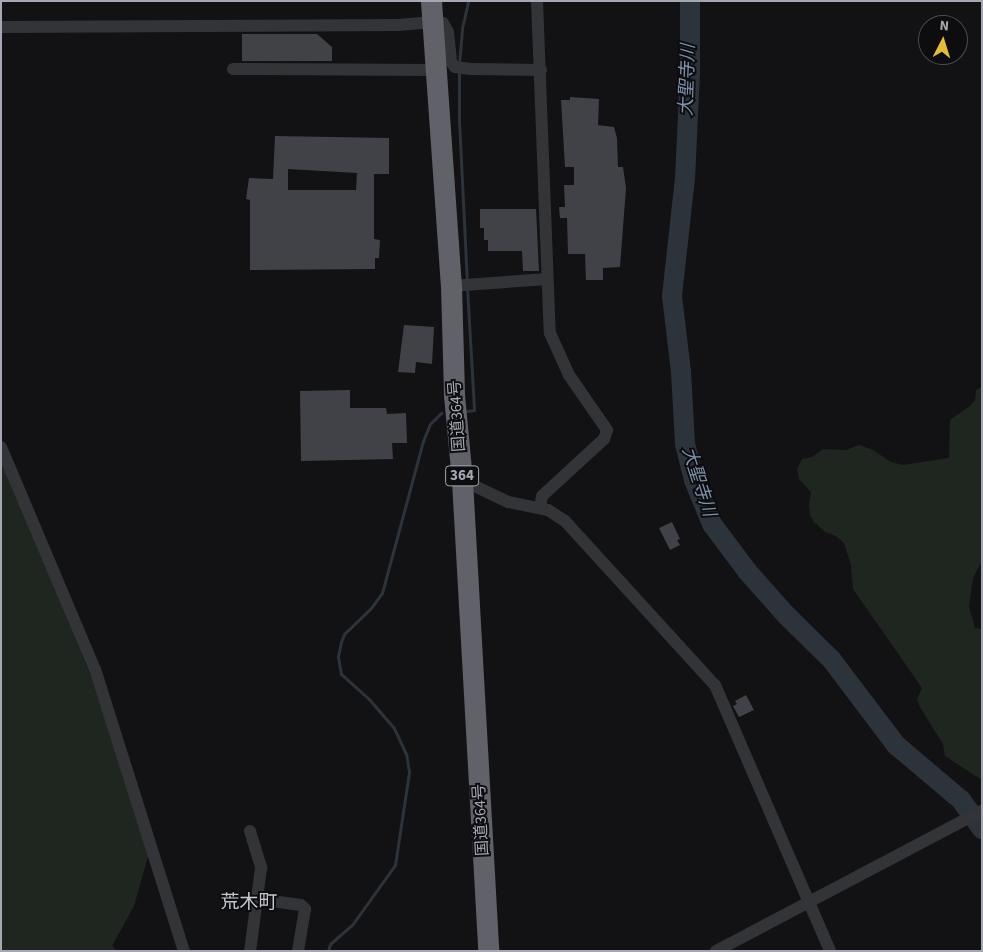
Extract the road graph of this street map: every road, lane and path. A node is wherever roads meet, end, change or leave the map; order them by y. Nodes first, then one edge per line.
1 (537, 1) edge
2 (432, 11) edge
3 (1, 28) edge
4 (233, 69) dead end
5 (437, 70) junction
6 (541, 70) junction
7 (547, 279) junction
8 (451, 286) junction
9 (1, 447) edge
10 (462, 480) junction
11 (540, 508) junction
12 (982, 811) edge
13 (250, 831) dead end
14 (257, 899) junction
15 (810, 903) junction
16 (184, 951) edge
17 (250, 951) edge
18 (298, 951) edge
19 (488, 951) edge
20 (716, 951) edge
21 (830, 951) edge

1 - 6 street
2 - 3 street
2 - 5 highway, 国道364号 / 364
2 - 6 street
4 - 5 street
5 - 8 highway, 国道364号 / 364
6 - 7 street
7 - 8 street
7 - 11 street
8 - 10 highway, 国道364号 / 364
9 - 16 street
10 - 11 street
10 - 19 highway, 国道364号 / 364
11 - 15 street
12 - 15 street
13 - 14 street
14 - 17 street
14 - 18 street
15 - 20 street
15 - 21 street

